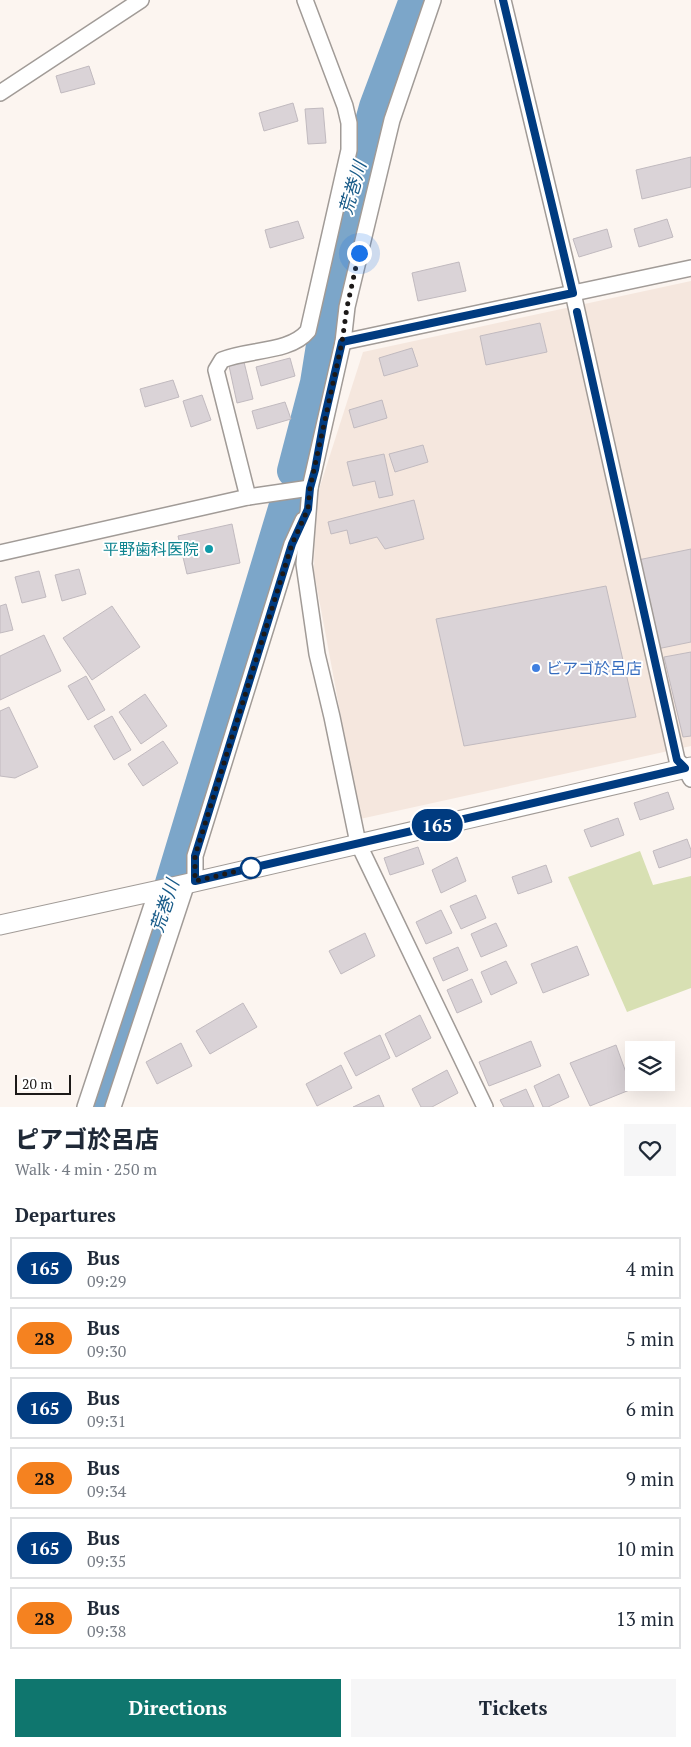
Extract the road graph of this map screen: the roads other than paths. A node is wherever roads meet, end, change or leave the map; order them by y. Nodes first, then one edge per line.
1 (141, 0) edge
2 (305, 0) edge
3 (433, 0) edge
4 (503, 0) edge
5 (0, 94) edge
6 (691, 268) edge
7 (573, 293) junction
8 (342, 342) junction
9 (310, 488) junction
10 (248, 497) junction
11 (308, 509) junction
12 (0, 553) edge
13 (689, 771) edge
14 (358, 843) junction
15 (177, 886) junction
16 (0, 925) edge
17 (119, 1103) edge
18 (85, 1107) edge
19 (485, 1107) edge

1 - 5 street
2 - 10 street
3 - 8 street
4 - 7 street
6 - 7 street
7 - 8 street
7 - 13 street
8 - 9 street
9 - 10 street
9 - 11 street
10 - 12 street
11 - 14 street
11 - 15 street
13 - 14 street
14 - 15 street
14 - 19 street
15 - 16 street
15 - 17 street
15 - 18 street

